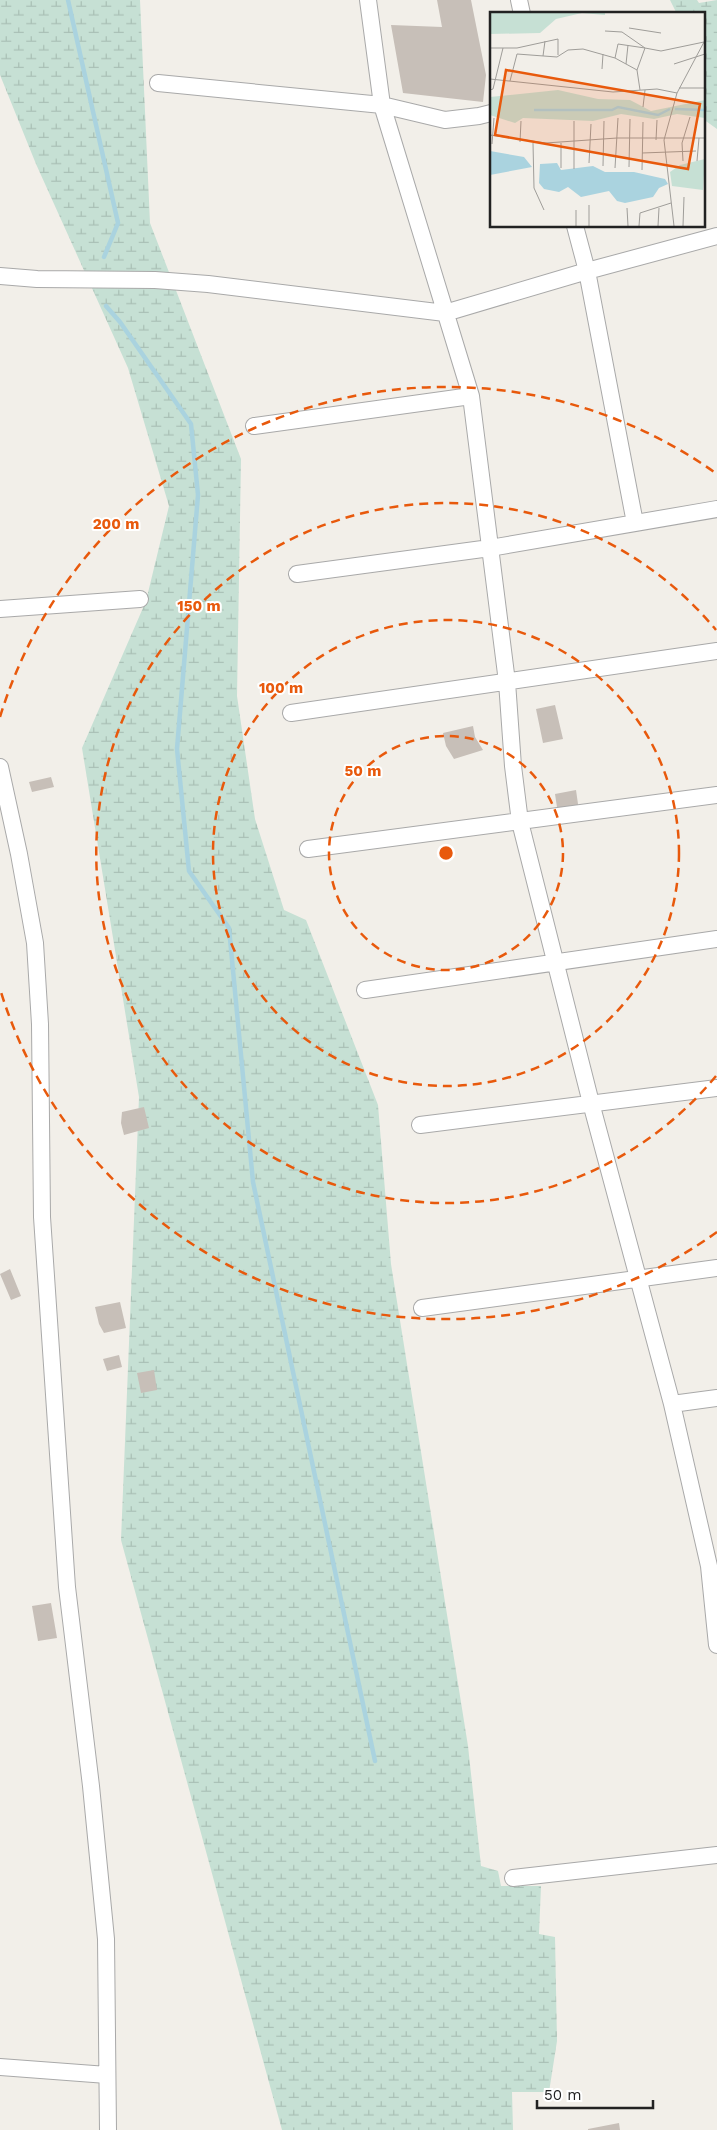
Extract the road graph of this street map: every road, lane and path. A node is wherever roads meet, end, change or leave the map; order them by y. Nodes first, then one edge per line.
1 (368, 0) edge
2 (158, 83) dead end
3 (382, 105) junction
4 (490, 113) edge
5 (576, 228) edge
6 (717, 236) edge
7 (587, 271) junction
8 (0, 276) edge
9 (445, 313) junction
10 (471, 396) junction
11 (254, 426) dead end
12 (717, 509) edge
13 (634, 523) junction
14 (490, 548) junction
15 (297, 574) dead end
16 (140, 599) dead end
17 (0, 609) edge
18 (717, 651) edge
19 (507, 682) junction
20 (291, 713) dead end
21 (0, 767) edge
22 (717, 795) edge
23 (520, 822) junction
24 (308, 849) dead end
25 (717, 939) edge
26 (557, 962) junction
27 (365, 990) dead end
28 (717, 1088) edge
29 (591, 1103) junction
30 (420, 1125) dead end
31 (717, 1268) edge
32 (638, 1280) junction
33 (422, 1308) dead end
34 (717, 1398) edge
35 (672, 1404) junction
36 (717, 1645) edge
37 (717, 1855) edge
38 (513, 1878) dead end
39 (0, 2067) edge
40 (106, 2075) junction
41 (108, 2130) edge

1 - 3 street
2 - 3 street
3 - 4 street
3 - 9 street
5 - 7 street
6 - 7 street
7 - 9 street
7 - 13 street
8 - 9 street
9 - 10 street
10 - 11 street
10 - 14 street
12 - 13 street
13 - 14 street
14 - 15 street
14 - 19 street
16 - 17 street
18 - 19 street
19 - 20 street
19 - 23 street
21 - 40 street
22 - 23 street
23 - 24 street
23 - 26 street
25 - 26 street
26 - 27 street
26 - 29 street
28 - 29 street
29 - 30 street
29 - 32 street
31 - 32 street
32 - 33 street
32 - 35 street
34 - 35 street
35 - 36 street
37 - 38 street
39 - 40 street
40 - 41 street

